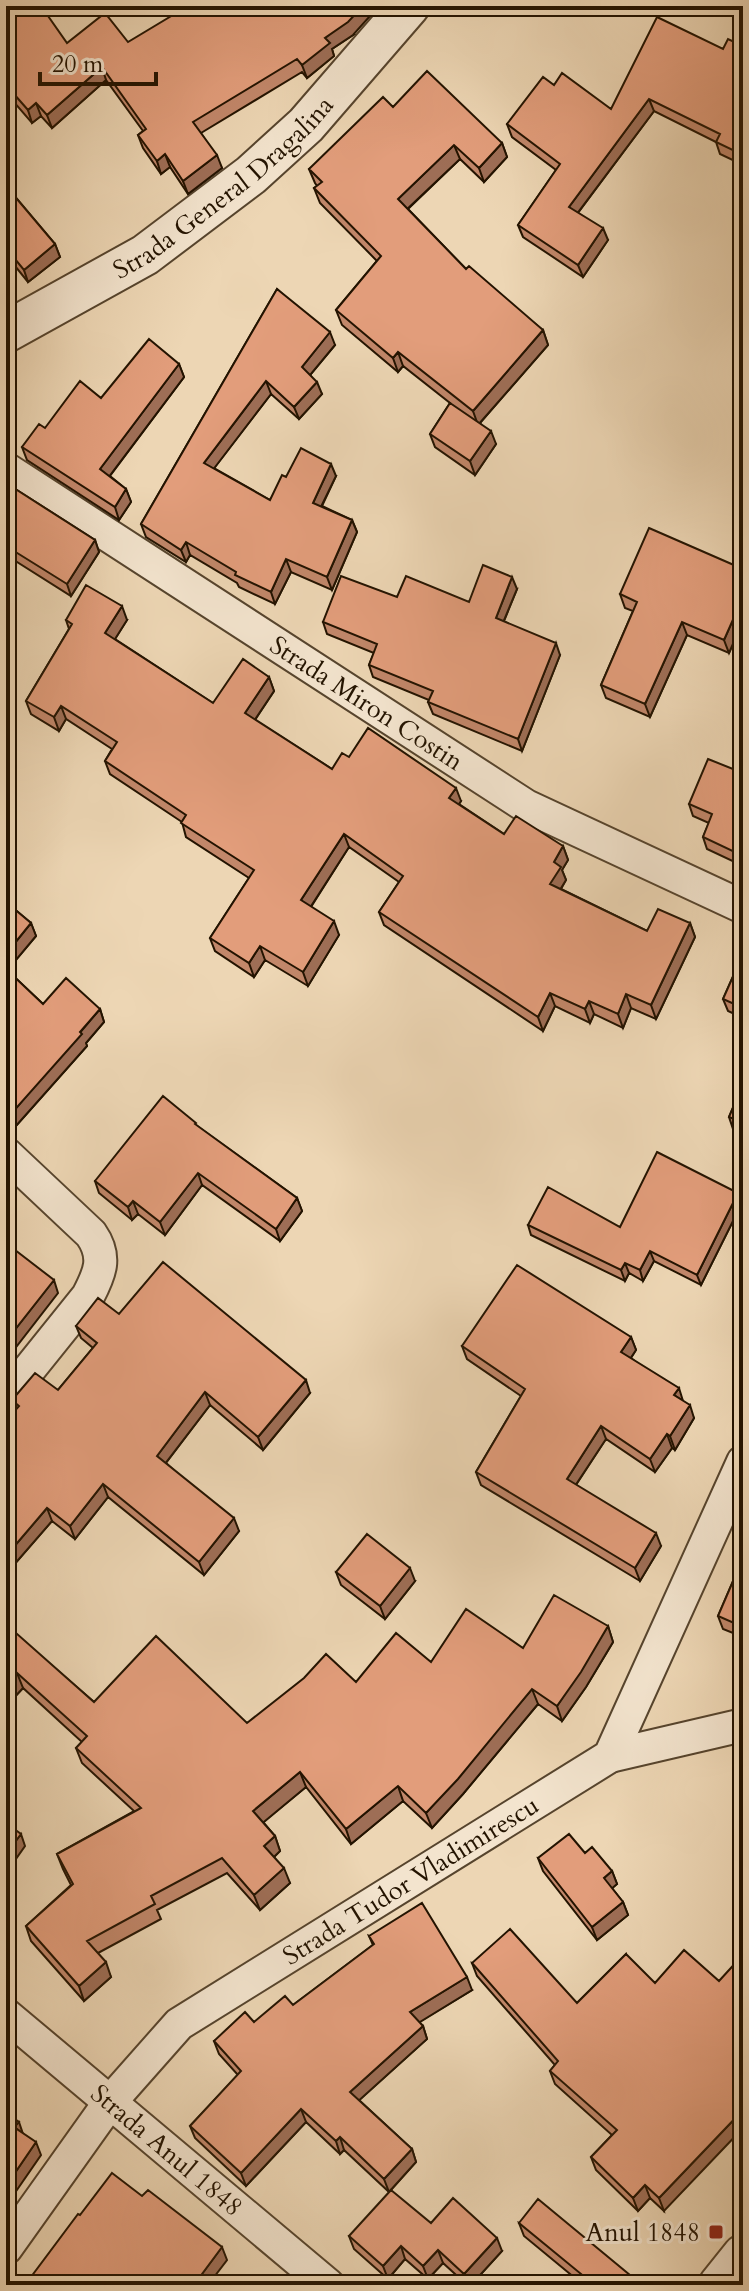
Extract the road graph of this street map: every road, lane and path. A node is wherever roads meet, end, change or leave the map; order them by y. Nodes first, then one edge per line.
1 (409, 6) edge
2 (6, 332) edge
3 (6, 469) edge
4 (743, 907) edge
5 (6, 1154) edge
6 (6, 1398) edge
7 (743, 1462) edge
8 (743, 1725) edge
9 (610, 1756) junction
10 (6, 2015) edge
11 (110, 2102) junction
12 (6, 2248) edge
13 (743, 2255) edge
14 (328, 2285) edge
15 (719, 2285) edge

1 - 2 street, Strada General Dragalina
3 - 4 street, Strada Miron Costin
5 - 6 street
7 - 9 street
8 - 9 street, Strada Tudor Vladimirescu
9 - 11 street, Strada Tudor Vladimirescu
10 - 11 street, Strada Anul 1848
11 - 12 street, Strada Tudor Vladimirescu
11 - 14 street, Strada Anul 1848
13 - 15 street

